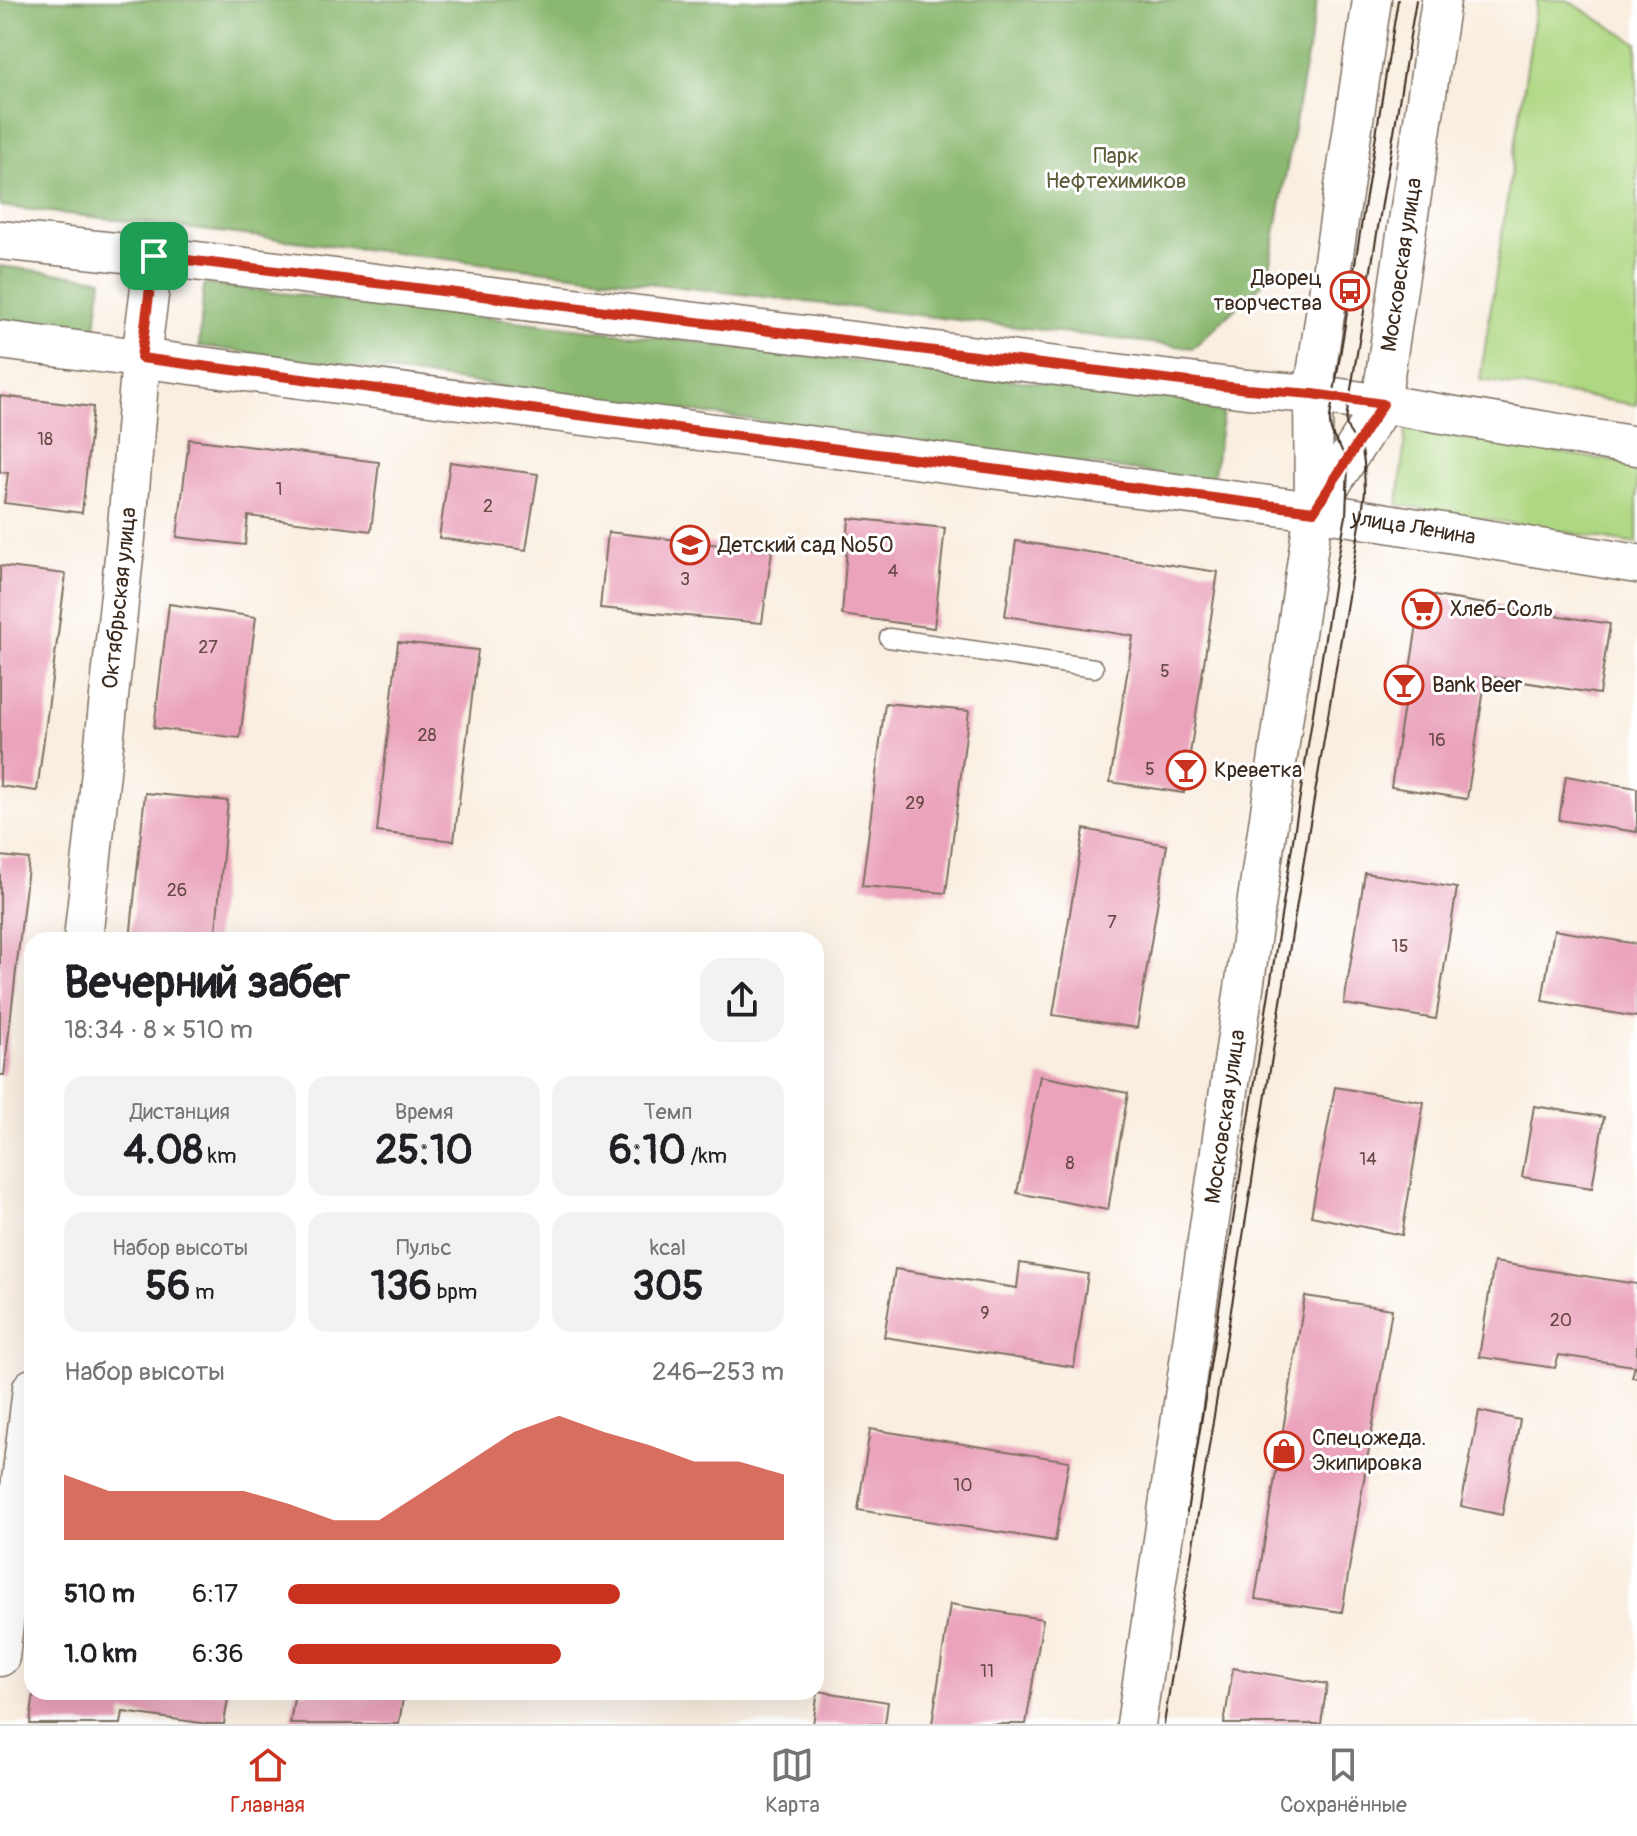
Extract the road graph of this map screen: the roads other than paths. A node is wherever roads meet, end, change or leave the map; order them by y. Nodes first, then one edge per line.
1 (1372, 0) edge
2 (1441, 0) edge
3 (0, 240) edge
4 (154, 256) junction
5 (0, 340) edge
6 (141, 358) junction
7 (1313, 394) junction
8 (1383, 404) junction
9 (1637, 446) edge
10 (1314, 511) junction
11 (1637, 564) edge
12 (889, 638) dead end
13 (1094, 668) dead end
14 (84, 932) edge
15 (24, 1455) edge
16 (0, 1657) edge
17 (1136, 1724) edge

1 - 7 street, Московская улица
2 - 8 street, Московская улица
3 - 4 street
4 - 6 street, Октябрьская улица
4 - 7 street
5 - 6 street, улица Ленина
6 - 10 street, улица Ленина
6 - 14 street, Октябрьская улица
7 - 8 street
7 - 10 street, Московская улица
8 - 9 street
8 - 10 street, Московская улица
10 - 11 street, улица Ленина
10 - 17 street, Московская улица
12 - 13 lane
15 - 16 street

